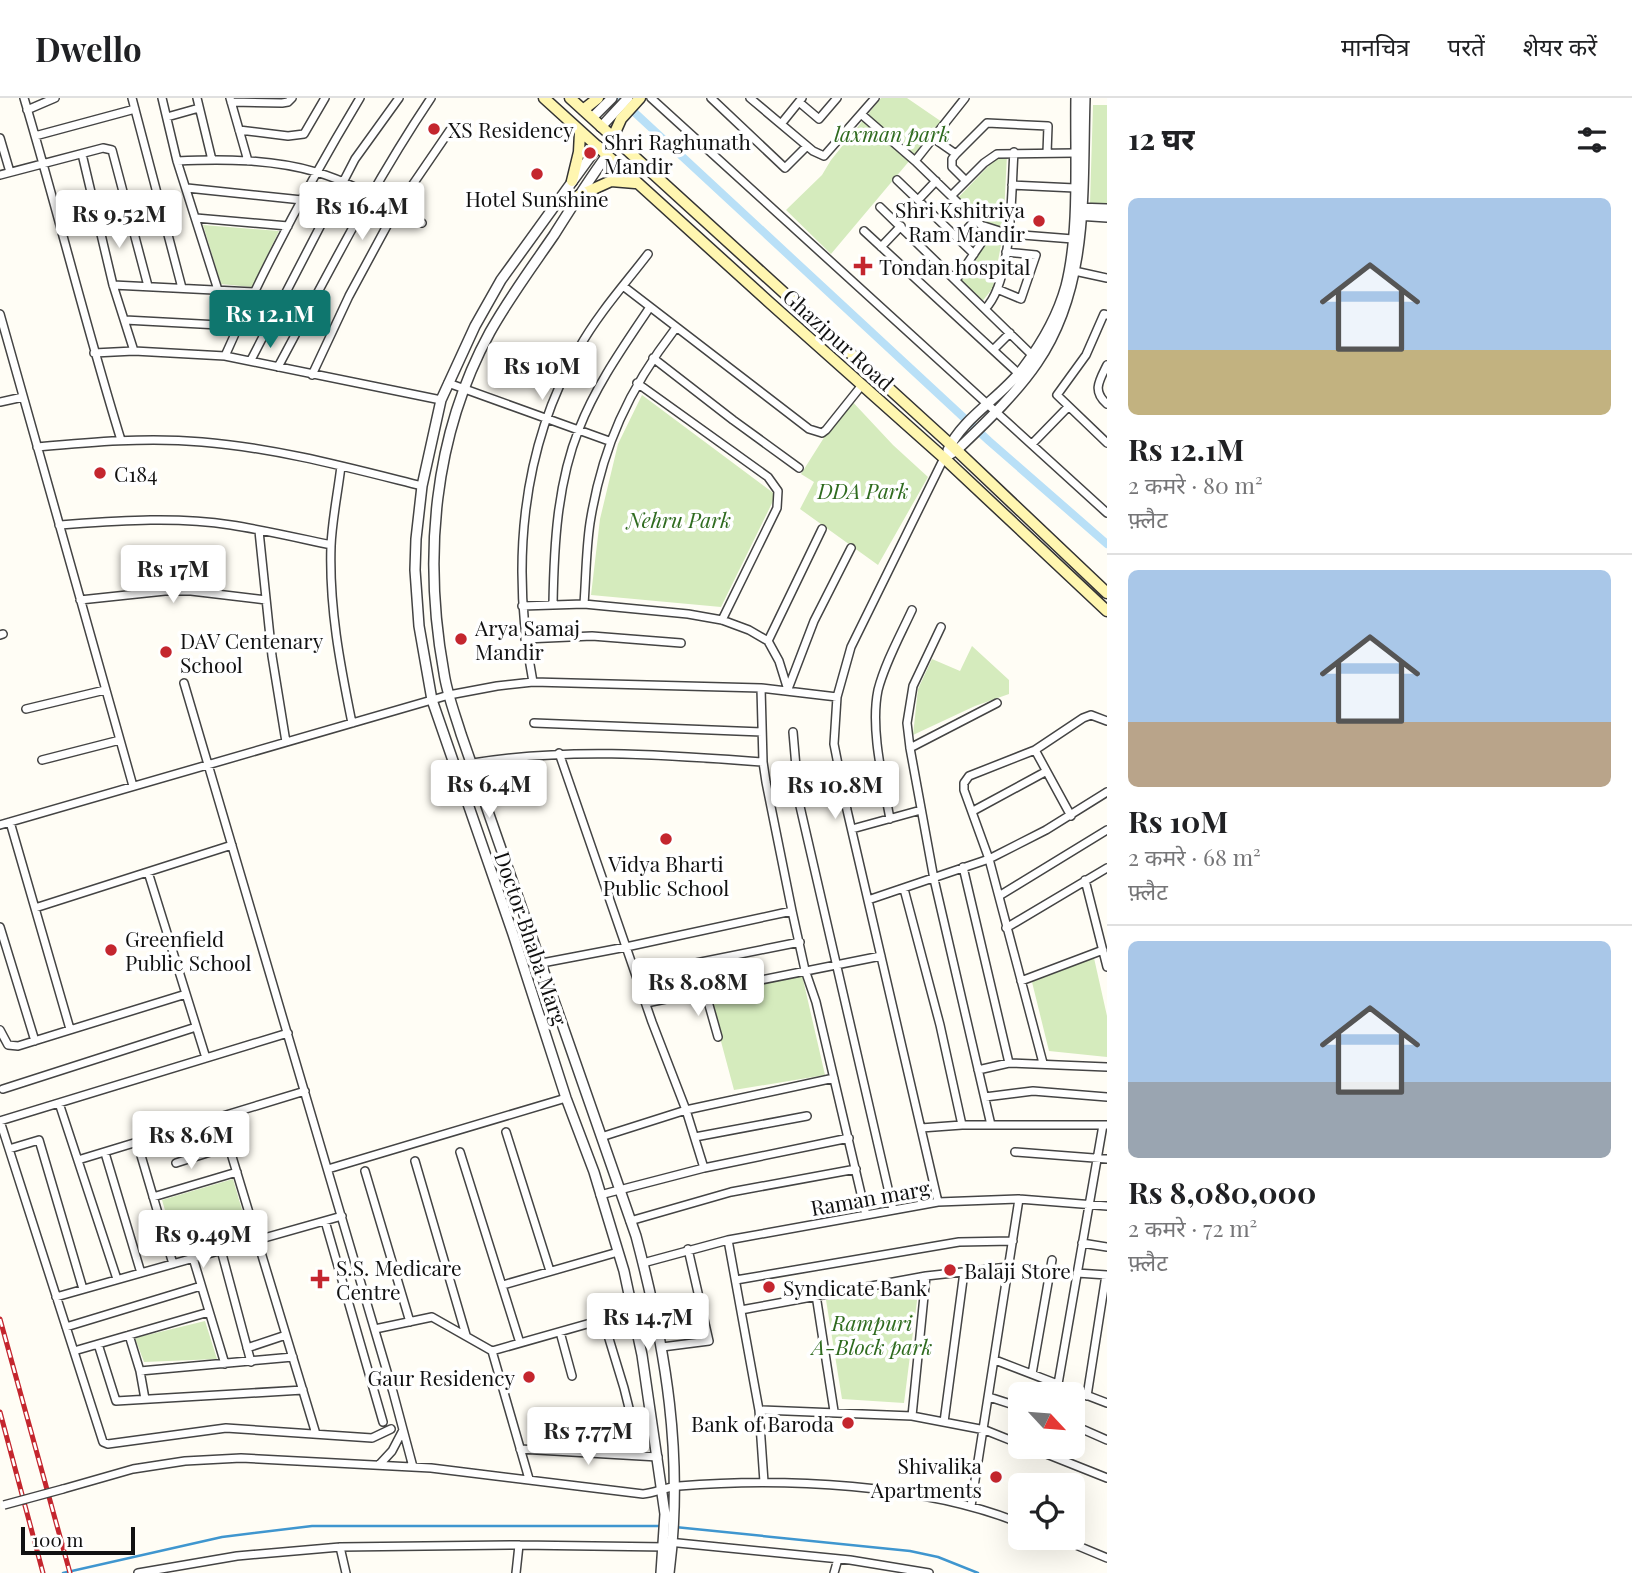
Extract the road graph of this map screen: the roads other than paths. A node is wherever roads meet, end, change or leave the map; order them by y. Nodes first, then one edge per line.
1 (24, 98) edge
2 (54, 98) edge
3 (132, 98) edge
4 (162, 98) edge
5 (197, 98) edge
6 (292, 98) edge
7 (325, 98) edge
8 (360, 98) edge
9 (399, 98) edge
10 (431, 98) edge
11 (544, 98) edge
12 (612, 98) edge
13 (651, 98) edge
14 (750, 98) edge
15 (837, 98) edge
16 (875, 98) edge
17 (965, 98) edge
18 (1076, 98) edge
19 (1085, 98) edge
20 (635, 99) edge
21 (715, 99) edge
22 (231, 100) edge
23 (800, 100) edge
24 (600, 101) edge
25 (577, 104) edge
26 (199, 108) junction
27 (135, 109) junction
28 (27, 110) junction
29 (861, 114) junction
30 (617, 116) junction
31 (167, 117) junction
32 (565, 118) junction
33 (592, 118) junction
34 (781, 124) junction
35 (601, 127) junction
36 (239, 130) junction
37 (450, 130) dead end
38 (580, 132) junction
39 (35, 136) junction
40 (613, 136) junction
41 (0, 138) edge
42 (933, 138) junction
43 (598, 146) junction
44 (807, 146) junction
45 (1013, 152) junction
46 (1047, 153) junction
47 (1075, 153) junction
48 (82, 154) junction
49 (956, 154) junction
50 (607, 155) junction
51 (212, 160) junction
52 (915, 160) junction
53 (177, 161) junction
54 (247, 161) junction
55 (44, 162) junction
56 (10, 172) junction
57 (316, 172) junction
58 (0, 175) edge
59 (897, 180) dead end
60 (936, 181) junction
61 (966, 181) junction
62 (344, 183) junction
63 (639, 184) junction
64 (569, 185) junction
65 (1012, 185) junction
66 (187, 188) junction
67 (1074, 188) junction
68 (370, 195) junction
69 (951, 196) junction
70 (578, 197) junction
71 (302, 200) junction
72 (918, 200) junction
73 (880, 207) dead end
74 (396, 209) junction
75 (1107, 209) edge
76 (1078, 211) junction
77 (1107, 217) edge
78 (196, 218) junction
79 (976, 219) junction
80 (422, 223) dead end
81 (288, 226) junction
82 (901, 226) junction
83 (984, 226) junction
84 (864, 231) dead end
85 (1009, 234) junction
86 (958, 239) junction
87 (1073, 239) junction
88 (881, 247) junction
89 (1006, 252) junction
90 (649, 254) dead end
91 (974, 254) junction
92 (1071, 271) junction
93 (1107, 278) edge
94 (956, 280) junction
95 (113, 285) junction
96 (148, 286) junction
97 (623, 286) junction
98 (182, 288) junction
99 (997, 289) junction
100 (218, 290) junction
101 (254, 292) junction
102 (650, 307) junction
103 (985, 309) junction
104 (0, 314) edge
105 (1107, 314) edge
106 (125, 320) junction
107 (238, 326) junction
108 (676, 329) junction
109 (1010, 333) junction
110 (993, 350) junction
111 (134, 351) junction
112 (94, 353) junction
113 (225, 356) junction
114 (1033, 356) junction
115 (653, 358) junction
116 (251, 360) junction
117 (1107, 366) edge
118 (278, 367) junction
119 (312, 374) junction
120 (1019, 374) junction
121 (449, 383) junction
122 (638, 383) junction
123 (862, 385) junction
124 (465, 389) junction
125 (23, 397) junction
126 (441, 400) junction
127 (0, 402) edge
128 (1107, 404) edge
129 (992, 406) junction
130 (1068, 407) junction
131 (981, 418) junction
132 (547, 419) junction
133 (579, 429) junction
134 (121, 440) junction
135 (609, 441) junction
136 (1107, 443) edge
137 (1032, 444) junction
138 (37, 447) junction
139 (954, 447) junction
140 (944, 458) junction
141 (341, 466) junction
142 (799, 468) dead end
143 (422, 486) junction
144 (1107, 513) edge
145 (59, 525) junction
146 (822, 529) dead end
147 (259, 531) junction
148 (331, 545) junction
149 (851, 548) dead end
150 (1107, 593) edge
151 (80, 600) junction
152 (267, 600) junction
153 (553, 604) junction
154 (584, 604) junction
155 (522, 606) junction
156 (912, 610) dead end
157 (1107, 611) edge
158 (722, 620) junction
159 (941, 627) dead end
160 (525, 639) junction
161 (768, 641) junction
162 (681, 643) dead end
163 (533, 682) junction
164 (184, 683) dead end
165 (761, 688) junction
166 (105, 690) junction
167 (788, 690) junction
168 (449, 695) junction
169 (837, 696) junction
170 (432, 700) junction
171 (997, 703) dead end
172 (26, 709) dead end
173 (1107, 721) edge
174 (352, 723) junction
175 (534, 723) dead end
176 (793, 732) dead end
177 (762, 733) junction
178 (120, 740) junction
179 (286, 742) junction
180 (910, 748) junction
181 (1035, 750) junction
182 (559, 753) junction
183 (42, 760) dead end
184 (763, 762) junction
185 (473, 763) junction
186 (208, 765) junction
187 (1045, 772) junction
188 (133, 786) junction
189 (1107, 792) edge
190 (921, 810) junction
191 (973, 811) junction
192 (1071, 816) junction
193 (890, 818) junction
194 (10, 822) junction
195 (0, 825) edge
196 (852, 829) junction
197 (1107, 831) edge
198 (232, 845) junction
199 (989, 859) junction
200 (963, 867) junction
201 (1107, 869) edge
202 (148, 872) junction
203 (934, 879) junction
204 (1085, 880) junction
205 (904, 889) junction
206 (999, 896) junction
207 (868, 900) junction
208 (35, 908) junction
209 (792, 911) junction
210 (0, 927) edge
211 (1006, 928) junction
212 (800, 942) junction
213 (626, 947) junction
214 (1103, 950) junction
215 (881, 956) junction
216 (542, 963) junction
217 (835, 964) junction
218 (1107, 967) edge
219 (806, 971) junction
220 (636, 975) junction
221 (1021, 981) junction
222 (705, 991) junction
223 (186, 995) junction
224 (646, 1003) junction
225 (196, 1027) junction
226 (70, 1029) junction
227 (0, 1030) edge
228 (288, 1033) junction
229 (718, 1037) dead end
230 (35, 1041) junction
231 (205, 1058) junction
232 (1009, 1063) junction
233 (1043, 1063) junction
234 (1107, 1067) edge
235 (978, 1070) junction
236 (834, 1078) junction
237 (3, 1089) dead end
238 (305, 1091) junction
239 (985, 1097) junction
240 (1107, 1097) edge
241 (566, 1098) junction
242 (59, 1103) junction
243 (686, 1110) junction
244 (807, 1116) dead end
245 (220, 1117) junction
246 (962, 1125) junction
247 (991, 1125) junction
248 (1105, 1125) edge
249 (921, 1128) junction
250 (506, 1132) dead end
251 (601, 1137) junction
252 (695, 1137) junction
253 (849, 1138) junction
254 (137, 1142) junction
255 (229, 1146) junction
256 (9, 1149) junction
257 (460, 1152) dead end
258 (1015, 1152) dead end
259 (105, 1153) junction
260 (1103, 1158) edge
261 (78, 1160) junction
262 (415, 1161) dead end
263 (176, 1163) dead end
264 (704, 1168) junction
265 (328, 1169) junction
266 (856, 1169) junction
267 (365, 1171) dead end
268 (237, 1172) junction
269 (619, 1191) junction
270 (600, 1195) junction
271 (153, 1197) junction
272 (1019, 1199) junction
273 (937, 1202) junction
274 (1088, 1203) junction
275 (1107, 1206) edge
276 (893, 1210) junction
277 (866, 1215) junction
278 (342, 1216) junction
279 (325, 1221) junction
280 (630, 1221) junction
281 (257, 1240) junction
282 (728, 1240) junction
283 (1013, 1241) junction
284 (1082, 1243) junction
285 (1107, 1247) edge
286 (688, 1249) junction
287 (221, 1250) junction
288 (618, 1252) junction
289 (193, 1258) junction
290 (1052, 1260) dead end
291 (643, 1263) junction
292 (173, 1264) junction
293 (1008, 1267) junction
294 (550, 1271) junction
295 (964, 1272) junction
296 (141, 1273) junction
297 (1077, 1273) junction
298 (1106, 1275) edge
299 (926, 1276) junction
300 (117, 1279) junction
301 (736, 1280) junction
302 (503, 1285) junction
303 (201, 1286) junction
304 (83, 1289) junction
305 (816, 1295) junction
306 (56, 1297) junction
307 (741, 1310) junction
308 (633, 1311) junction
309 (209, 1312) junction
310 (603, 1318) junction
311 (410, 1322) junction
312 (66, 1327) junction
313 (375, 1329) junction
314 (559, 1332) junction
315 (129, 1335) junction
316 (286, 1335) junction
317 (466, 1335) junction
318 (520, 1343) junction
319 (98, 1344) junction
320 (662, 1347) junction
321 (247, 1348) junction
322 (74, 1351) junction
323 (492, 1351) junction
324 (293, 1357) junction
325 (995, 1360) junction
326 (251, 1362) junction
327 (225, 1364) junction
328 (140, 1371) junction
329 (1032, 1374) junction
330 (572, 1376) dead end
331 (1053, 1382) edge
332 (1058, 1382) edge
333 (303, 1390) junction
334 (1087, 1396) joint
335 (989, 1397) junction
336 (145, 1399) junction
337 (1008, 1403) edge
338 (1107, 1403) edge
339 (759, 1410) junction
340 (834, 1411) junction
341 (912, 1416) junction
342 (383, 1422) dead end
343 (944, 1422) junction
344 (391, 1429) dead end
345 (403, 1429) junction
346 (985, 1430) junction
347 (1085, 1430) edge
348 (316, 1434) junction
349 (1008, 1439) edge
350 (1107, 1440) edge
351 (520, 1449) junction
352 (641, 1456) junction
353 (658, 1457) junction
354 (1062, 1460) edge
355 (379, 1465) junction
356 (413, 1467) junction
357 (1107, 1478) edge
358 (528, 1479) junction
359 (764, 1482) junction
360 (676, 1486) junction
361 (662, 1489) junction
362 (2, 1506) edge
363 (971, 1506) junction
364 (670, 1515) junction
365 (1008, 1519) edge
366 (668, 1541) junction
367 (519, 1545) junction
368 (340, 1547) junction
369 (1085, 1549) edge
370 (1107, 1558) edge
371 (838, 1559) junction
372 (889, 1569) edge
373 (138, 1573) edge
374 (346, 1573) edge
375 (516, 1573) edge
376 (661, 1573) edge
377 (669, 1573) edge
378 (834, 1573) edge
379 (929, 1573) edge

1 - 28 street
2 - 28 street
3 - 27 street
4 - 31 street
5 - 26 street
6 - 22 street
7 - 36 street
8 - 57 street
9 - 62 street
10 - 68 street
11 - 32 main road, Ghazipur Road
12 - 24 street
13 - 129 street
14 - 34 street
15 - 23 street
16 - 29 street
17 - 42 street
18 - 47 street
19 - 76 street
20 - 30 main road
21 - 44 street
22 - 36 street
23 - 34 street
24 - 25 main road
24 - 33 street
25 - 32 main road
25 - 33 main road, Ghazipur Road
26 - 31 street
26 - 51 street
27 - 39 street
27 - 98 street
28 - 39 street
29 - 44 street
29 - 52 street
30 - 35 street
30 - 40 main road
31 - 53 street
32 - 38 main road, Ghazipur Road
33 - 35 main road, Ghazipur Road
34 - 44 street
35 - 40 main road, Ghazipur Road
36 - 54 street
37 - 74 street
38 - 43 main road, Ghazipur Road
38 - 64 main road
39 - 55 street
40 - 50 street, Doctor Bhaba Marg
40 - 139 main road, Ghazipur Road
41 - 56 street
42 - 49 street
42 - 52 street
43 - 50 main road, Ghazipur Road
43 - 64 street, Doctor Bhaba Marg
45 - 46 street
45 - 61 street
45 - 65 street
46 - 47 street
46 - 49 street
47 - 67 street
48 - 55 street
48 - 95 street
48 - 96 street
49 - 61 street
50 - 63 main road, Ghazipur Road
50 - 70 street, Doctor Bhaba Marg
51 - 53 street
51 - 54 street
52 - 60 street
53 - 66 street
54 - 57 street
55 - 56 street
55 - 112 street
56 - 58 street
57 - 62 street
57 - 71 street
59 - 72 street
60 - 69 street
60 - 72 street
61 - 69 street
62 - 68 street
62 - 116 street
63 - 70 main road
63 - 123 main road, Ghazipur Road
64 - 70 street
64 - 121 street, Doctor Bhaba Marg
65 - 67 street
65 - 85 street
66 - 71 street
66 - 78 street
67 - 76 street
68 - 74 street
68 - 118 street
69 - 79 street
70 - 124 street, Doctor Bhaba Marg
71 - 81 street
72 - 86 street
73 - 82 street
74 - 80 street
74 - 119 street
75 - 76 street
76 - 77 street
76 - 87 street
76 - 92 street
78 - 81 street
78 - 100 street
79 - 83 street
79 - 86 street
81 - 101 street
82 - 88 street
82 - 94 street
83 - 85 street
83 - 91 street
84 - 88 street
85 - 87 street
85 - 89 street
86 - 91 street
87 - 92 street
88 - 110 street
89 - 99 street
89 - 99 street
90 - 97 street
91 - 94 street
92 - 93 street
92 - 114 street
92 - 129 street
94 - 103 street
95 - 96 street
95 - 106 street
96 - 98 street
97 - 102 street
97 - 132 street
98 - 100 street
99 - 103 street
100 - 101 street
101 - 107 street
102 - 108 street
102 - 133 street
103 - 109 street
104 - 125 street
105 - 130 street
106 - 107 street
106 - 111 street
107 - 113 street
108 - 115 street
108 - 123 street
109 - 110 street
109 - 114 street
110 - 120 street
111 - 112 street
111 - 113 street
112 - 134 street
113 - 116 street
114 - 120 street
115 - 122 street
115 - 142 street
116 - 118 street
117 - 128 street
118 - 119 street
119 - 126 street
120 - 129 street
121 - 124 street
121 - 126 street, Doctor Bhaba Marg
122 - 135 street
122 - 158 street
123 - 140 main road, Ghazipur Road
124 - 132 street
124 - 168 street, Doctor Bhaba Marg
125 - 127 street
125 - 138 street
126 - 143 street, Doctor Bhaba Marg
129 - 131 street
129 - 137 street
130 - 136 street
130 - 137 street
131 - 139 street
131 - 139 street
132 - 133 street
132 - 155 street
133 - 135 street
133 - 153 street
134 - 138 street
134 - 141 street
135 - 154 street
137 - 144 street
138 - 145 street
139 - 140 street
139 - 150 main road, Ghazipur Road
140 - 157 main road, Ghazipur Road
140 - 169 street
141 - 143 street
141 - 148 street
143 - 170 street, Doctor Bhaba Marg
145 - 147 street
145 - 151 street
146 - 161 street
147 - 148 street
147 - 152 street
148 - 174 street
149 - 167 street
151 - 152 street
151 - 166 street
152 - 179 street
153 - 154 street
153 - 155 street
154 - 158 street
155 - 160 street
156 - 193 street
158 - 161 street
159 - 180 street
160 - 162 street
160 - 163 street
161 - 167 street
163 - 165 street
163 - 168 street
164 - 186 street
165 - 167 street
165 - 177 street
166 - 172 street
166 - 178 street
167 - 169 street
168 - 170 street
168 - 185 street, Doctor Bhaba Marg
169 - 196 street
170 - 174 street
170 - 241 street, Doctor Bhaba Marg
171 - 180 street
173 - 181 street
174 - 179 street
175 - 177 street
176 - 217 street
177 - 184 street
178 - 183 street
178 - 188 street
179 - 186 street
180 - 190 street
181 - 187 street
181 - 191 street
182 - 184 street
182 - 185 street
182 - 213 street
184 - 209 street
185 - 216 street, Doctor Bhaba Marg
186 - 188 street
186 - 198 street
187 - 191 street
187 - 192 street
188 - 194 street
189 - 192 street
190 - 193 street
190 - 203 street
191 - 199 street
192 - 199 street
193 - 196 street
194 - 195 street
194 - 208 street
196 - 207 street
197 - 206 street
198 - 202 street
198 - 228 street
199 - 200 street
199 - 206 street
200 - 203 street
200 - 232 street
201 - 204 street
202 - 208 street
202 - 223 street
203 - 205 street
203 - 235 street
204 - 211 street
204 - 214 street
205 - 207 street
205 - 246 street
206 - 211 street
207 - 215 street
208 - 226 street
209 - 212 street
209 - 213 street
210 - 230 street
211 - 221 street
212 - 219 street
212 - 220 street
213 - 216 street
213 - 220 street
214 - 218 street
214 - 221 street
215 - 217 street
215 - 249 street
216 - 251 street, Doctor Bhaba Marg
217 - 219 street
217 - 276 street
219 - 222 street
219 - 236 street
220 - 224 street
221 - 233 street
222 - 224 street
222 - 229 street
223 - 225 street
223 - 226 street
224 - 243 street
225 - 231 street
225 - 237 street
226 - 230 street
227 - 230 street
228 - 231 street
228 - 238 street
231 - 242 street
232 - 233 street
232 - 235 street
233 - 234 street
235 - 239 street
236 - 243 street
236 - 253 street
238 - 245 street
238 - 265 street
239 - 240 street
239 - 247 street
241 - 265 street
241 - 270 street, Doctor Bhaba Marg
242 - 256 street
242 - 261 street
243 - 251 street
243 - 252 street
244 - 252 street
245 - 254 street
245 - 255 street
246 - 247 street
246 - 249 street
247 - 248 street
248 - 260 street
249 - 273 street
250 - 294 street
251 - 269 street, Doctor Bhaba Marg
252 - 264 street
253 - 264 street
253 - 266 street
254 - 259 street
254 - 271 street
255 - 263 street
255 - 268 street
256 - 304 street
256 - 306 street
257 - 302 street
258 - 260 street
259 - 261 street
259 - 296 street
260 - 274 street
261 - 300 street
262 - 317 street
264 - 269 street
265 - 278 street
266 - 277 street
266 - 280 street
267 - 311 street
268 - 271 street
268 - 281 street
269 - 270 street
269 - 280 street, Doctor Bhaba Marg
270 - 288 street, Doctor Bhaba Marg
271 - 292 street
272 - 273 street, Raman marg
272 - 274 street, Raman marg
272 - 283 street
273 - 276 street, Raman marg
274 - 275 street, Raman marg
274 - 284 street
276 - 277 street, Raman marg
277 - 282 street, Raman marg
278 - 279 street
278 - 313 street
279 - 281 street
279 - 342 street
280 - 291 street, Doctor Bhaba Marg
281 - 287 street
281 - 316 street
282 - 286 street, Raman marg
282 - 301 street
283 - 293 street
283 - 301 street
284 - 285 street
284 - 297 street
286 - 291 street, Raman marg
286 - 320 street
287 - 289 street
287 - 321 street
288 - 294 street
288 - 308 street, Doctor Bhaba Marg
289 - 292 street
289 - 303 street
290 - 329 street
291 - 320 street, Doctor Bhaba Marg
292 - 296 street
293 - 295 street
293 - 325 street
294 - 302 street
295 - 299 street
295 - 343 street
296 - 300 street
297 - 298 street
297 - 332 street
298 - 334 street
299 - 305 street
299 - 341 street
300 - 304 street
301 - 307 street
302 - 318 street
303 - 309 street
303 - 312 street
304 - 306 street
305 - 307 street
305 - 340 street
306 - 312 street
307 - 339 street
308 - 310 street
308 - 353 street, Doctor Bhaba Marg
309 - 315 street
309 - 327 street
310 - 314 street
310 - 352 street
311 - 313 street
311 - 317 street
312 - 322 street
313 - 345 street
314 - 318 street
314 - 330 street
315 - 319 street
315 - 328 street
316 - 321 street
316 - 324 street
317 - 323 street
318 - 323 street
319 - 322 street
319 - 336 street
320 - 360 street, Doctor Bhaba Marg
321 - 326 street
322 - 348 street
323 - 351 street
324 - 326 street
324 - 333 street
325 - 329 street
325 - 335 street
326 - 327 street
327 - 328 street
328 - 336 street
329 - 331 street
333 - 336 street
333 - 348 street
334 - 338 street
335 - 337 street
335 - 346 street
339 - 340 street
339 - 359 street
340 - 341 street
341 - 343 street
343 - 346 street
344 - 348 street
345 - 355 street
345 - 356 street
346 - 349 street
346 - 363 street
347 - 350 street
351 - 352 street
351 - 358 street
352 - 353 street
353 - 361 street, Doctor Bhaba Marg
354 - 357 street
355 - 356 street
355 - 362 street, bridge
356 - 358 street
358 - 361 street
359 - 360 street
359 - 363 street
360 - 361 street
360 - 364 street, Doctor Bhaba Marg
361 - 364 street, Doctor Bhaba Marg
363 - 365 street
364 - 366 street, Doctor Bhaba Marg
366 - 367 street
366 - 371 street
366 - 376 street, Doctor Bhaba Marg
366 - 377 street, Doctor Bhaba Marg
367 - 368 street
367 - 375 street
368 - 373 street
368 - 374 street
369 - 370 street
371 - 372 street
371 - 378 street
372 - 379 street

